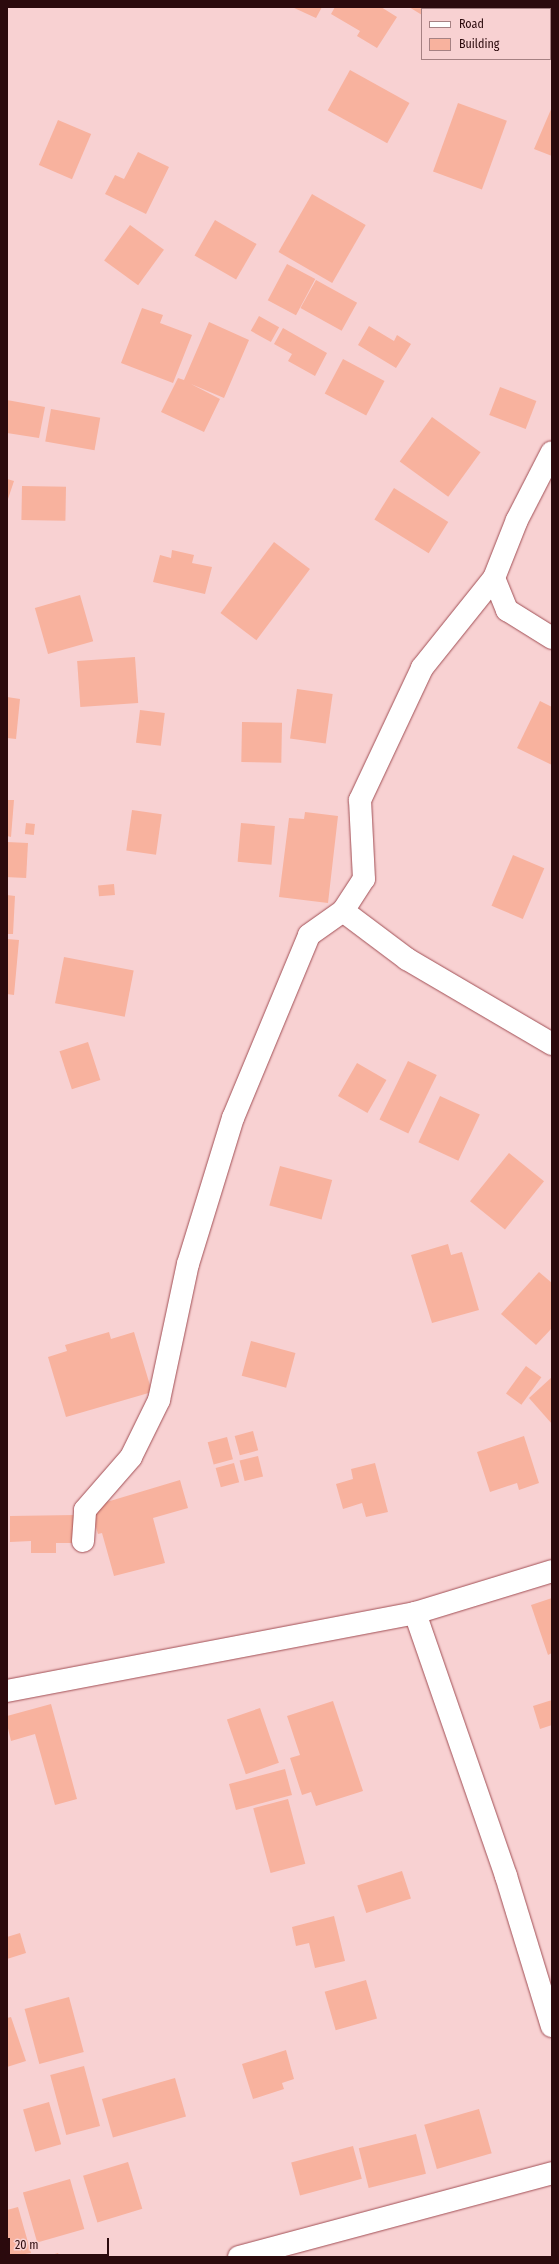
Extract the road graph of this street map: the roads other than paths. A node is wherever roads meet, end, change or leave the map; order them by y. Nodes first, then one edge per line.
1 (552, 452) edge
2 (494, 578) junction
3 (552, 638) edge
4 (343, 911) junction
5 (552, 1044) edge
6 (83, 1541) dead end
7 (552, 1571) edge
8 (415, 1613) junction
9 (7, 1692) edge
10 (552, 2026) edge
11 (552, 2173) edge
12 (239, 2257) edge

1 - 2 street
2 - 3 street
2 - 4 street
4 - 5 street
4 - 6 street
7 - 8 street
8 - 9 street
8 - 10 street
11 - 12 street

